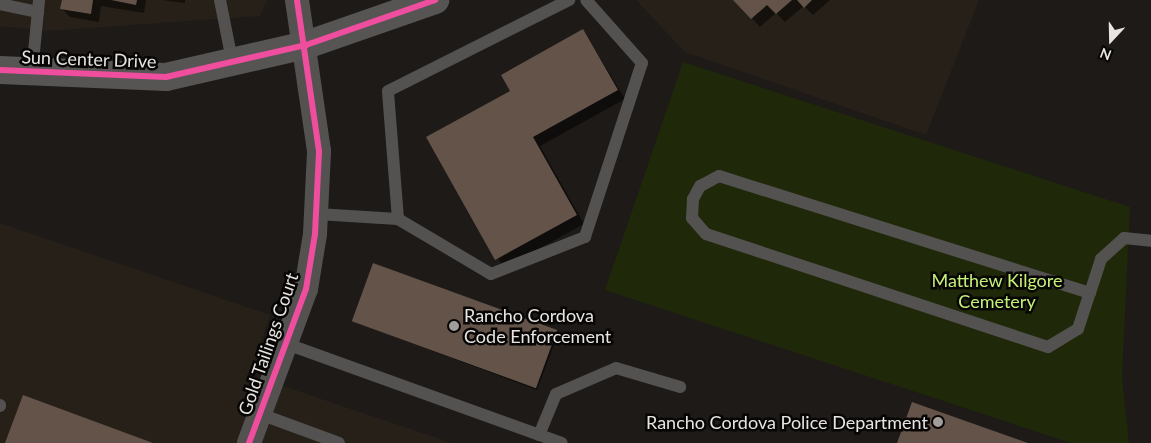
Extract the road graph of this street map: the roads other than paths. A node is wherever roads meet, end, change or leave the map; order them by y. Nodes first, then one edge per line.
1 (220, 0) edge
2 (297, 0) edge
3 (435, 0) edge
4 (569, 0) edge
5 (586, 0) edge
6 (0, 4) edge
7 (39, 6) edge
8 (306, 45) junction
9 (233, 65) junction
10 (0, 70) edge
11 (32, 72) junction
12 (317, 214) junction
13 (398, 219) junction
14 (1151, 241) edge
15 (1090, 294) junction
16 (284, 343) junction
17 (680, 387) dead end
18 (260, 414) junction
19 (539, 435) junction
20 (250, 443) edge
21 (339, 443) edge
22 (562, 443) edge

1 - 9 lane
2 - 8 street, Gold Tailings Court
3 - 8 street, Sun Center Drive
4 - 13 lane
5 - 13 lane
6 - 7 lane
7 - 11 lane
8 - 9 street, Sun Center Drive
8 - 12 street, Gold Tailings Court
9 - 11 street, Sun Center Drive
10 - 11 street, Sun Center Drive
12 - 13 lane
12 - 16 street, Gold Tailings Court
14 - 15 lane
15 - 15 lane
16 - 18 street, Gold Tailings Court
16 - 19 lane
17 - 19 lane
18 - 20 street, Gold Tailings Court
18 - 21 lane
19 - 22 lane

